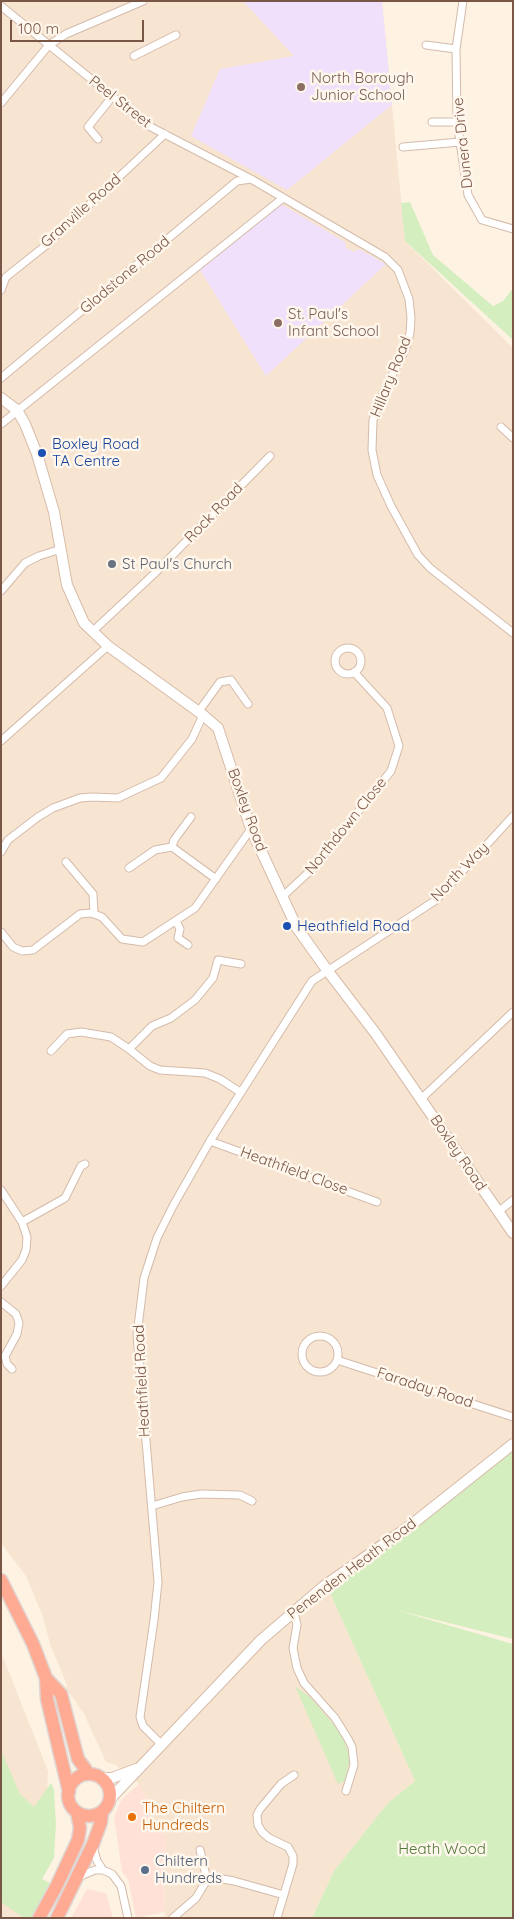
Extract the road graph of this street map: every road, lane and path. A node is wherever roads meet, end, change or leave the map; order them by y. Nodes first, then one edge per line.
1 (143, 1) edge
2 (463, 1) edge
3 (1, 6) edge
4 (176, 35) dead end
5 (49, 45) junction
6 (426, 45) dead end
7 (456, 48) junction
8 (134, 56) dead end
9 (112, 97) junction
10 (1, 104) edge
11 (432, 122) dead end
12 (457, 122) junction
13 (165, 134) junction
14 (98, 139) dead end
15 (460, 142) junction
16 (403, 147) dead end
17 (251, 179) junction
18 (284, 198) junction
19 (513, 229) edge
20 (1, 290) edge
21 (1, 378) edge
22 (1, 398) edge
23 (17, 410) junction
24 (1, 424) edge
25 (501, 427) dead end
26 (513, 438) edge
27 (270, 456) dead end
28 (61, 549) junction
29 (1, 591) edge
30 (92, 632) junction
31 (513, 633) edge
32 (108, 646) junction
33 (354, 672) dead end
34 (248, 704) dead end
35 (201, 713) junction
36 (1, 741) edge
37 (513, 816) edge
38 (191, 817) dead end
39 (251, 829) junction
40 (172, 847) junction
41 (1, 852) edge
42 (66, 862) dead end
43 (129, 868) dead end
44 (216, 879) junction
45 (282, 897) junction
46 (94, 914) junction
47 (176, 921) junction
48 (1, 932) edge
49 (188, 945) dead end
50 (241, 964) dead end
51 (327, 970) junction
52 (513, 1012) edge
53 (129, 1049) junction
54 (51, 1051) dead end
55 (240, 1092) junction
56 (421, 1098) junction
57 (210, 1141) junction
58 (86, 1164) dead end
59 (1, 1190) edge
60 (513, 1200) edge
61 (377, 1202) dead end
62 (498, 1212) junction
63 (22, 1222) junction
64 (513, 1233) edge
65 (1, 1286) edge
66 (1, 1302) edge
67 (337, 1360) junction
68 (12, 1368) dead end
69 (513, 1417) edge
70 (513, 1444) edge
71 (252, 1500) dead end
72 (152, 1506) junction
73 (1, 1580) edge
74 (294, 1612) junction
75 (46, 1678) junction
76 (162, 1745) junction
77 (137, 1769) junction
78 (294, 1775) dead end
79 (95, 1776) junction
80 (346, 1791) dead end
81 (69, 1792) junction
82 (110, 1798) junction
83 (77, 1812) junction
84 (102, 1812) junction
85 (93, 1844) junction
86 (200, 1850) dead end
87 (103, 1870) junction
88 (77, 1878) junction
89 (207, 1880) junction
90 (284, 1894) junction
91 (39, 1918) edge
92 (57, 1918) edge
93 (128, 1918) edge
94 (173, 1918) edge
95 (277, 1918) edge

1 - 5 street
2 - 7 street, Dunera Drive
3 - 5 street, Peel Street
4 - 8 street
5 - 9 street, Peel Street
5 - 10 street
6 - 7 street
7 - 12 street, Dunera Drive
9 - 13 street, Peel Street
9 - 14 street
11 - 12 street
12 - 15 street, Dunera Drive
13 - 17 street, Peel Street
13 - 20 street, Granville Road
15 - 16 street
15 - 19 street, Dunera Drive
17 - 18 street, Hillary Road
17 - 21 street, Gladstone Road
18 - 23 street
18 - 31 street, Hillary Road
22 - 23 street, Boxley Road
23 - 24 street
23 - 28 street, Boxley Road
25 - 26 street
27 - 30 street, Rock Road
28 - 29 street
28 - 30 street, Boxley Road
30 - 32 street, Boxley Road
32 - 35 street, Boxley Road
32 - 36 street
33 - 45 street, Northdown Close
34 - 35 street
35 - 39 street, Boxley Road
35 - 41 street
37 - 51 street, North Way
38 - 40 street
39 - 44 street
39 - 45 street, Boxley Road
40 - 43 street
40 - 44 street
42 - 46 street
44 - 47 street
45 - 51 street, Boxley Road
46 - 47 street
46 - 48 street
47 - 49 street
50 - 53 street
51 - 55 street, Heathfield Road
51 - 56 street, Boxley Road
52 - 56 street
53 - 54 street
53 - 55 street
55 - 57 street, Heathfield Road
56 - 62 street, Boxley Road
57 - 61 street, Heathfield Close
57 - 72 street, Heathfield Road
58 - 63 street
59 - 63 street
60 - 62 street
62 - 64 street, Boxley Road
63 - 65 street
66 - 68 street
67 - 67 street
67 - 69 street, Faraday Road
70 - 74 street, Penenden Heath Road
71 - 72 street
72 - 76 street, Heathfield Road
73 - 75 highway
74 - 76 street, Penenden Heath Road
74 - 80 street
75 - 79 highway
75 - 81 highway
76 - 77 street, Penenden Heath Road
77 - 79 street, Penenden Heath Road
77 - 82 street, Penenden Heath Road
78 - 90 street
79 - 81 highway
79 - 82 highway
81 - 83 highway
82 - 84 highway
83 - 84 highway
83 - 91 highway
84 - 85 highway
85 - 87 street
85 - 88 highway
86 - 89 street
87 - 88 street
87 - 93 street
88 - 92 highway
89 - 90 street
89 - 94 street
90 - 95 street

